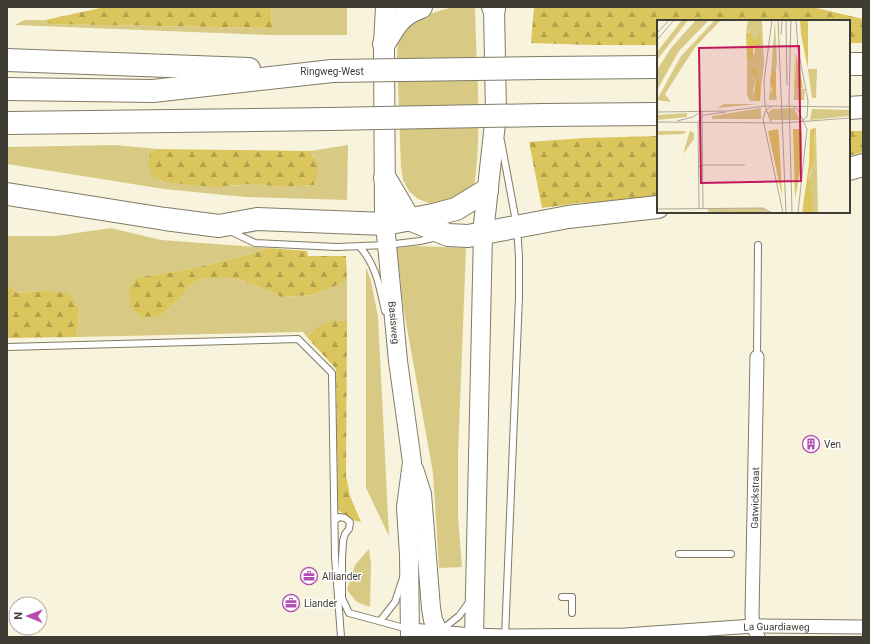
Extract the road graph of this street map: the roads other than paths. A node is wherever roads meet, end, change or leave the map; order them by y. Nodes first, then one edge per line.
1 (386, 7) edge
2 (421, 7) edge
3 (494, 8) edge
4 (384, 44) junction
5 (7, 60) edge
6 (850, 64) edge
7 (863, 64) edge
8 (657, 67) edge
9 (332, 71) junction
10 (7, 89) edge
11 (863, 107) edge
12 (850, 108) edge
13 (496, 114) junction
14 (657, 114) edge
15 (7, 118) edge
16 (44, 122) junction
17 (7, 123) edge
18 (863, 165) edge
19 (850, 169) edge
20 (385, 178) junction
21 (487, 190) junction
22 (7, 194) edge
23 (657, 207) edge
24 (409, 220) junction
25 (219, 226) junction
26 (518, 227) junction
27 (482, 233) junction
28 (386, 234) junction
29 (448, 235) junction
30 (758, 245) dead end
31 (360, 246) junction
32 (7, 347) edge
33 (757, 357) joint
34 (398, 361) junction
35 (412, 462) junction
36 (335, 520) junction
37 (679, 554) dead end
38 (731, 554) dead end
39 (409, 555) junction
40 (474, 588) junction
41 (562, 597) dead end
42 (572, 612) dead end
43 (380, 621) junction
44 (863, 627) edge
45 (755, 631) edge
46 (413, 635) edge
47 (437, 636) edge
48 (473, 636) edge
49 (505, 636) edge
50 (341, 637) edge

1 - 4 main road, Basisweg
2 - 4 highway
3 - 13 main road
4 - 20 main road, Basisweg
5 - 9 highway, Ringweg-West
6 - 7 highway
8 - 9 highway, Ringweg-West, bridge
9 - 10 highway
11 - 12 highway
13 - 21 main road
13 - 26 lane
14 - 16 highway, bridge
15 - 16 highway
16 - 17 highway
18 - 19 highway
20 - 24 highway
20 - 28 main road, Basisweg
21 - 24 highway
21 - 27 main road
22 - 25 highway
23 - 26 highway
24 - 28 highway
24 - 29 highway
25 - 28 highway
25 - 31 lane
26 - 27 highway
26 - 49 lane
27 - 29 highway
27 - 40 main road
28 - 29 lane
28 - 31 lane
28 - 34 main road, Basisweg
30 - 33 lane
31 - 34 lane
32 - 36 lane
33 - 45 street, Gatwickstraat
34 - 35 main road, Basisweg
35 - 39 main road, Basisweg
35 - 47 main road
36 - 43 lane
36 - 50 lane
37 - 38 lane
39 - 43 lane
39 - 46 main road, Basisweg
40 - 47 lane
40 - 48 main road
41 - 42 lane
43 - 46 lane
44 - 45 street, La Guardiaweg
45 - 49 street, La Guardiaweg
46 - 47 street, La Guardiaweg
47 - 48 street, La Guardiaweg
48 - 49 street, La Guardiaweg

